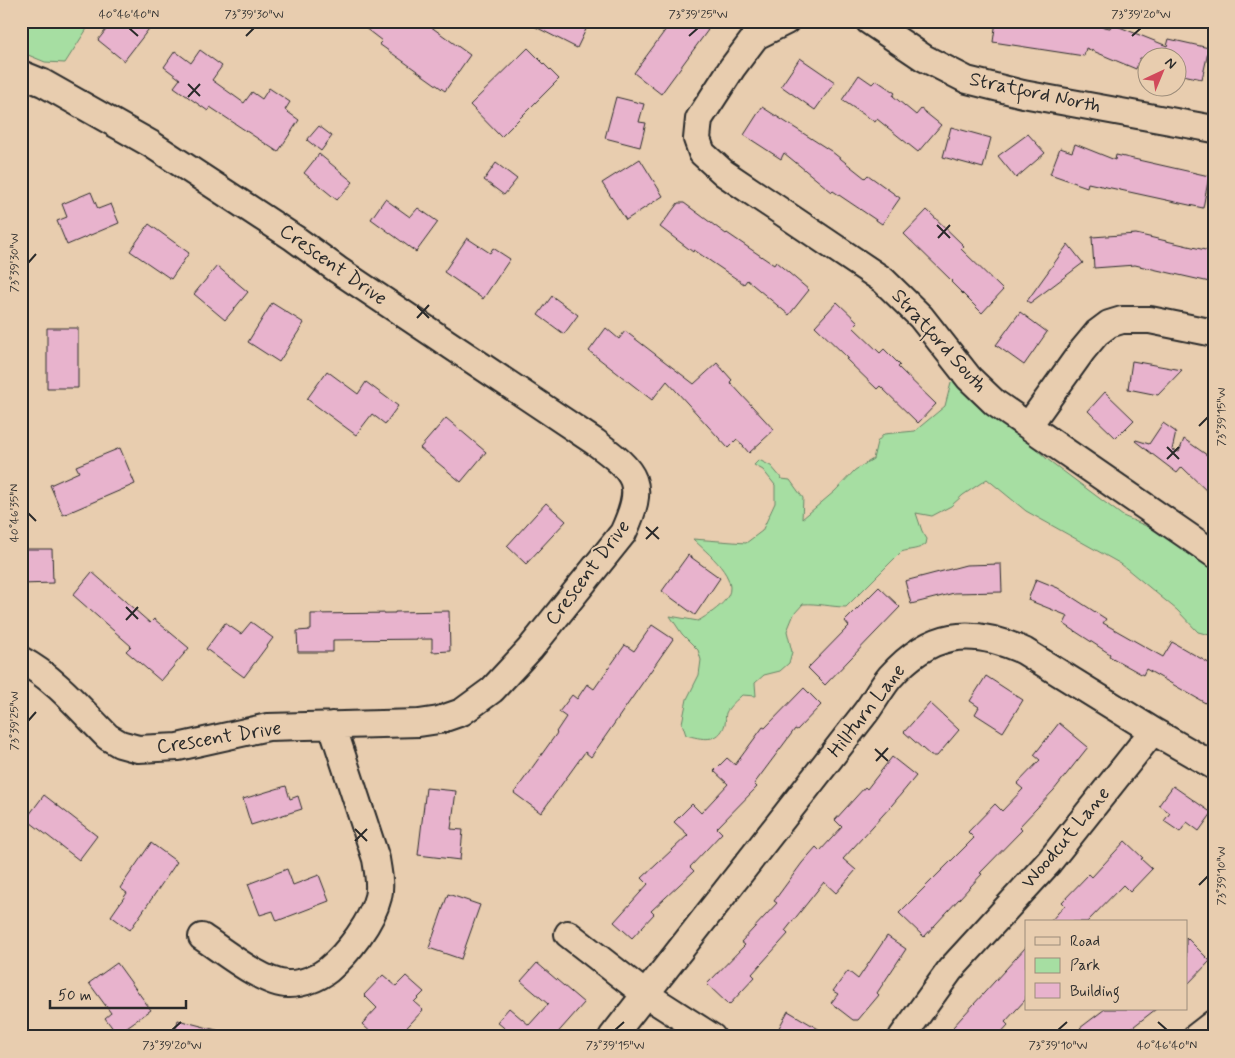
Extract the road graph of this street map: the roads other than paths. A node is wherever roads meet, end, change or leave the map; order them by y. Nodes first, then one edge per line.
1 (786, 21) edge
2 (869, 21) edge
3 (21, 74) edge
4 (1214, 129) edge
5 (1214, 333) edge
6 (1028, 425) junction
7 (1214, 554) edge
8 (21, 660) edge
9 (332, 725) junction
10 (1152, 731) junction
11 (1214, 766) edge
12 (568, 934) dead end
13 (202, 937) dead end
14 (645, 994) junction
15 (1214, 1023) edge
16 (612, 1037) edge
17 (712, 1037) edge
18 (902, 1037) edge
19 (1196, 1037) edge

1 - 6 street, Stratford South
2 - 4 street, Stratford North
3 - 9 street, Crescent Drive
5 - 6 street
6 - 7 street, Stratford South
8 - 9 street, Crescent Drive
9 - 13 street
10 - 11 street, Hillturn Lane
10 - 14 street, Hillturn Lane
10 - 18 street, Woodcut Lane
12 - 14 street
14 - 16 street, Hillturn Lane
14 - 17 street
15 - 19 street

